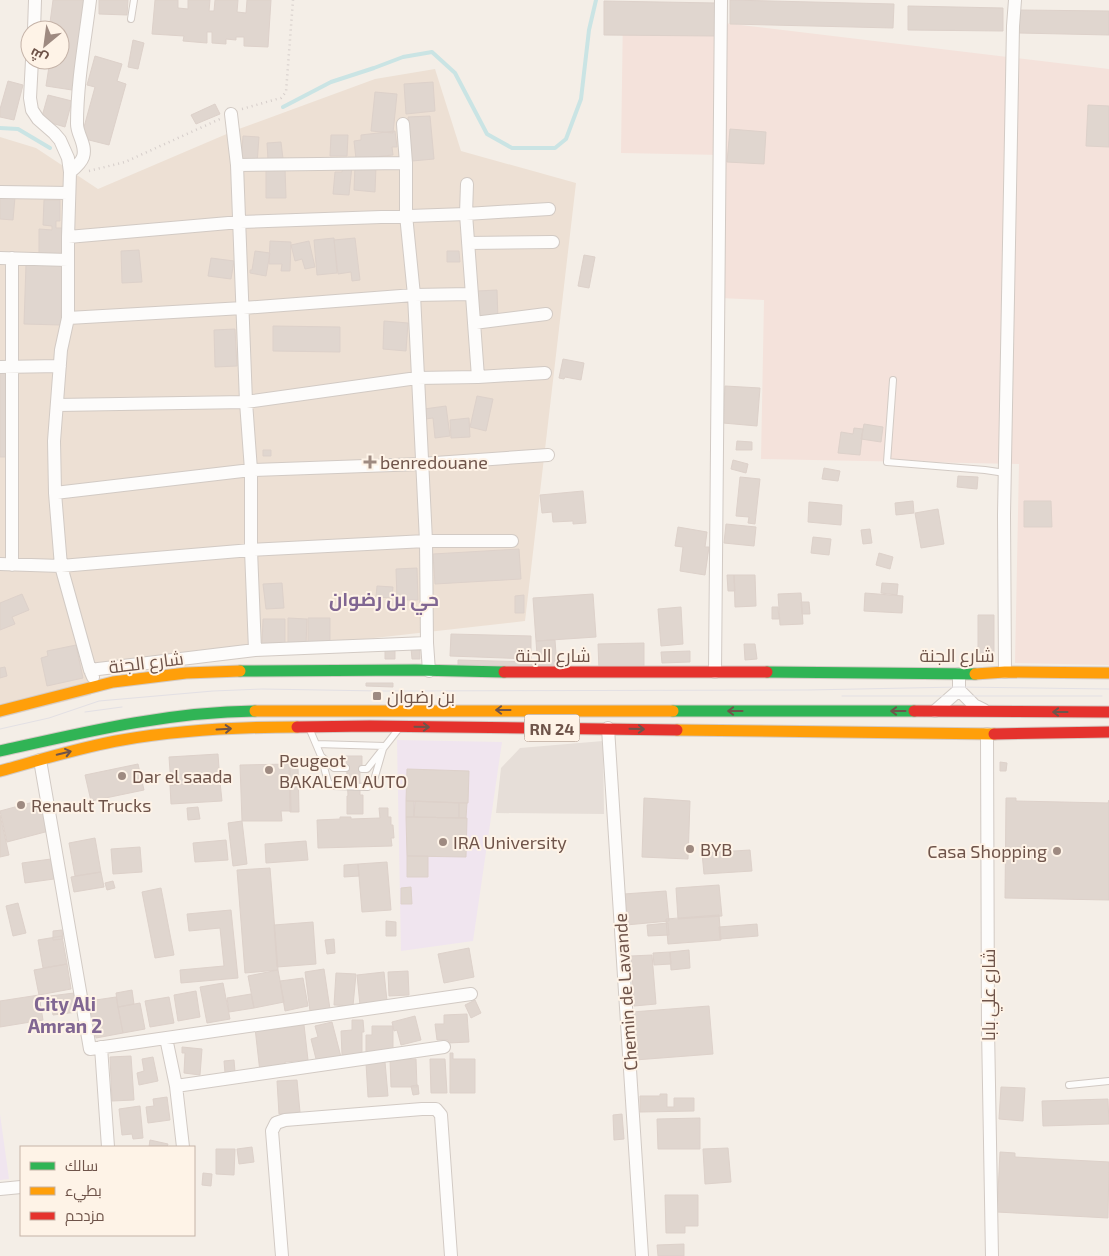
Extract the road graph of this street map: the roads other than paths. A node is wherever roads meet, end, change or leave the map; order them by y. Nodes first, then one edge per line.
1 (35, 0) edge
2 (90, 0) edge
3 (134, 0) edge
4 (720, 0) edge
5 (1015, 0) edge
6 (131, 19) dead end
7 (34, 20) edge
8 (31, 70) edge
9 (231, 114) road end
10 (402, 124) dead end
11 (406, 163) junction
12 (237, 165) junction
13 (71, 174) junction
14 (467, 184) dead end
15 (0, 192) edge
16 (69, 193) junction
17 (549, 209) dead end
18 (466, 214) junction
19 (406, 215) junction
20 (240, 222) junction
21 (68, 237) junction
22 (553, 242) dead end
23 (468, 243) junction
24 (6, 258) edge
25 (68, 260) junction
26 (471, 294) junction
27 (414, 295) junction
28 (243, 308) junction
29 (546, 314) dead end
30 (68, 318) junction
31 (474, 323) junction
32 (60, 366) junction
33 (6, 367) edge
34 (545, 373) dead end
35 (418, 378) junction
36 (478, 378) junction
37 (893, 380) dead end
38 (246, 402) junction
39 (57, 404) junction
40 (548, 455) dead end
41 (421, 464) junction
42 (251, 470) junction
43 (1004, 474) junction
44 (55, 493) junction
45 (426, 541) junction
46 (512, 541) dead end
47 (251, 550) junction
48 (6, 565) edge
49 (61, 566) junction
50 (427, 642) junction
51 (255, 650) junction
52 (90, 670) junction
53 (429, 671) junction
54 (715, 672) junction
55 (1005, 672) junction
56 (1109, 673) edge
57 (959, 674) junction
58 (98, 686) junction
59 (959, 690) junction
60 (935, 711) junction
61 (0, 712) edge
62 (988, 712) junction
63 (1109, 712) edge
64 (400, 726) junction
65 (308, 727) junction
66 (608, 728) junction
67 (1109, 732) edge
68 (987, 734) junction
69 (316, 744) junction
70 (384, 748) junction
71 (0, 751) edge
72 (321, 756) junction
73 (40, 760) junction
74 (346, 768) dead end
75 (362, 769) dead end
76 (0, 771) edge
77 (471, 994) dead end
78 (166, 1038) junction
79 (444, 1047) dead end
80 (101, 1048) junction
81 (1109, 1081) edge
82 (1069, 1085) dead end
83 (176, 1086) junction
84 (108, 1146) edge
85 (182, 1146) edge
86 (20, 1187) edge
87 (0, 1188) edge
88 (282, 1256) edge
89 (451, 1256) edge
90 (642, 1256) edge
91 (992, 1256) edge

1 - 7 street
2 - 13 street
3 - 6 lane
4 - 54 street
5 - 43 street
8 - 13 street
9 - 12 street
10 - 11 street
11 - 12 street
11 - 19 street
12 - 20 street
13 - 16 street
14 - 18 street
15 - 16 street
16 - 21 street
17 - 18 street
18 - 19 street
18 - 23 street
19 - 20 street
19 - 27 street
20 - 21 street
20 - 28 street
21 - 25 street
22 - 23 street
23 - 26 street
24 - 25 street
24 - 33 street
25 - 30 street
26 - 27 street
26 - 31 street
27 - 28 street
27 - 35 street
28 - 30 street
28 - 38 street
29 - 31 street
30 - 32 street
31 - 36 street
32 - 33 street
32 - 39 street
33 - 48 street
34 - 36 street
35 - 36 street
35 - 38 street
35 - 41 street
37 - 43 lane
38 - 39 street
38 - 42 street
39 - 44 street
40 - 41 street
41 - 42 street
41 - 45 street
42 - 44 street
42 - 47 street
43 - 55 street
44 - 49 street
45 - 46 street
45 - 47 street
45 - 50 street
47 - 49 street
47 - 51 street
48 - 49 street
49 - 52 street
50 - 51 street
50 - 53 street
51 - 52 street
52 - 58 street
53 - 54 main road, شارع الجنة
53 - 58 main road, شارع الجنة
54 - 57 main road, شارع الجنة
55 - 56 main road, شارع الجنة
55 - 57 main road, شارع الجنة
57 - 59 street
58 - 61 main road, شارع الجنة
59 - 60 street
59 - 62 street
60 - 62 main road, RN 24
60 -> 71 main road, RN 24
63 -> 62 main road, RN 24
64 - 65 main road, RN 24
64 -> 66 main road, RN 24
64 - 70 lane
65 - 69 lane
73 -> 65 main road, RN 24
66 -> 68 main road, RN 24
66 - 90 street, Chemin de Lavande
67 - 68 main road, RN 24
68 - 91 street, شارع علي بابا
69 - 70 lane
69 - 72 lane
70 - 72 lane
70 - 75 lane
72 - 74 lane
73 - 76 main road, RN 24
73 - 80 street
77 - 78 street
78 - 80 street
78 - 83 street
79 - 83 street
80 - 84 street
81 - 82 lane
83 - 85 street
86 - 87 street
88 - 89 street

